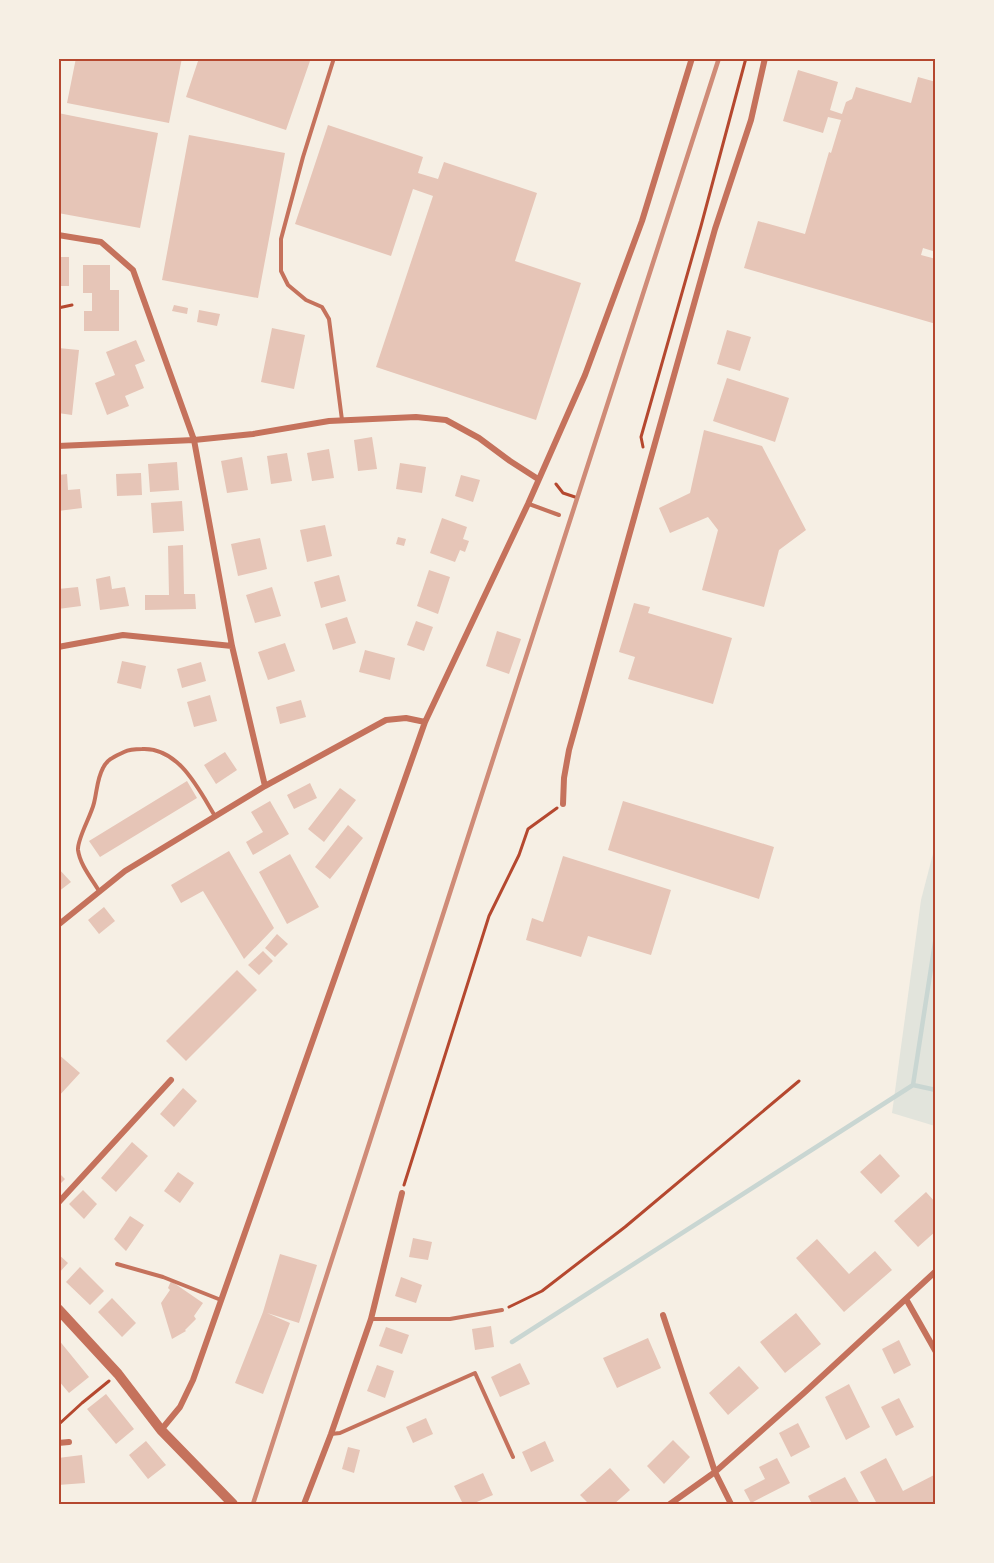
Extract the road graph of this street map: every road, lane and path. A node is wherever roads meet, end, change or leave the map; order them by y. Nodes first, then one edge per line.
1 (334, 58) edge
2 (692, 58) edge
3 (746, 58) edge
4 (765, 58) edge
5 (58, 235) edge
6 (72, 305) dead end
7 (58, 308) edge
8 (342, 420) junction
9 (194, 440) junction
10 (58, 446) edge
11 (647, 473) junction
12 (538, 479) junction
13 (556, 484) dead end
14 (574, 497) dead end
15 (528, 504) junction
16 (559, 515) dead end
17 (232, 646) junction
18 (58, 647) edge
19 (425, 722) junction
20 (265, 786) junction
21 (563, 804) joint
22 (215, 816) junction
23 (99, 892) junction
24 (58, 925) edge
25 (171, 1080) dead end
26 (799, 1081) dead end
27 (402, 1193) joint
28 (58, 1203) edge
29 (117, 1264) dead end
30 (936, 1271) edge
31 (906, 1299) junction
32 (221, 1300) junction
33 (58, 1308) edge
34 (502, 1310) joint
35 (663, 1315) dead end
36 (371, 1319) junction
37 (936, 1352) edge
38 (118, 1374) junction
39 (58, 1425) edge
40 (161, 1430) junction
41 (332, 1434) junction
42 (69, 1442) dead end
43 (58, 1443) edge
44 (513, 1457) dead end
45 (716, 1472) junction
46 (232, 1504) edge
47 (304, 1504) edge
48 (670, 1504) edge
49 (731, 1504) edge

1 - 8 lane
2 - 12 street
3 - 11 path
4 - 11 street
5 - 9 street
6 - 7 path
8 - 9 street
8 - 12 street
9 - 10 street
9 - 17 street
11 - 21 street
12 - 15 street
13 - 14 path
15 - 16 lane
15 - 19 street
17 - 18 street
17 - 20 street
19 - 20 street
19 - 32 street
20 - 22 street
21 - 27 path
22 - 23 street
22 - 23 lane
23 - 24 street
25 - 28 street
26 - 34 path
27 - 36 street
29 - 32 lane
30 - 31 street
31 - 37 street
31 - 45 street
32 - 40 street
33 - 38 street
34 - 36 lane
35 - 45 street
36 - 41 street
38 - 39 path
38 - 40 street
40 - 46 street
41 - 44 lane
41 - 47 street
42 - 43 street
45 - 48 street
45 - 49 street

